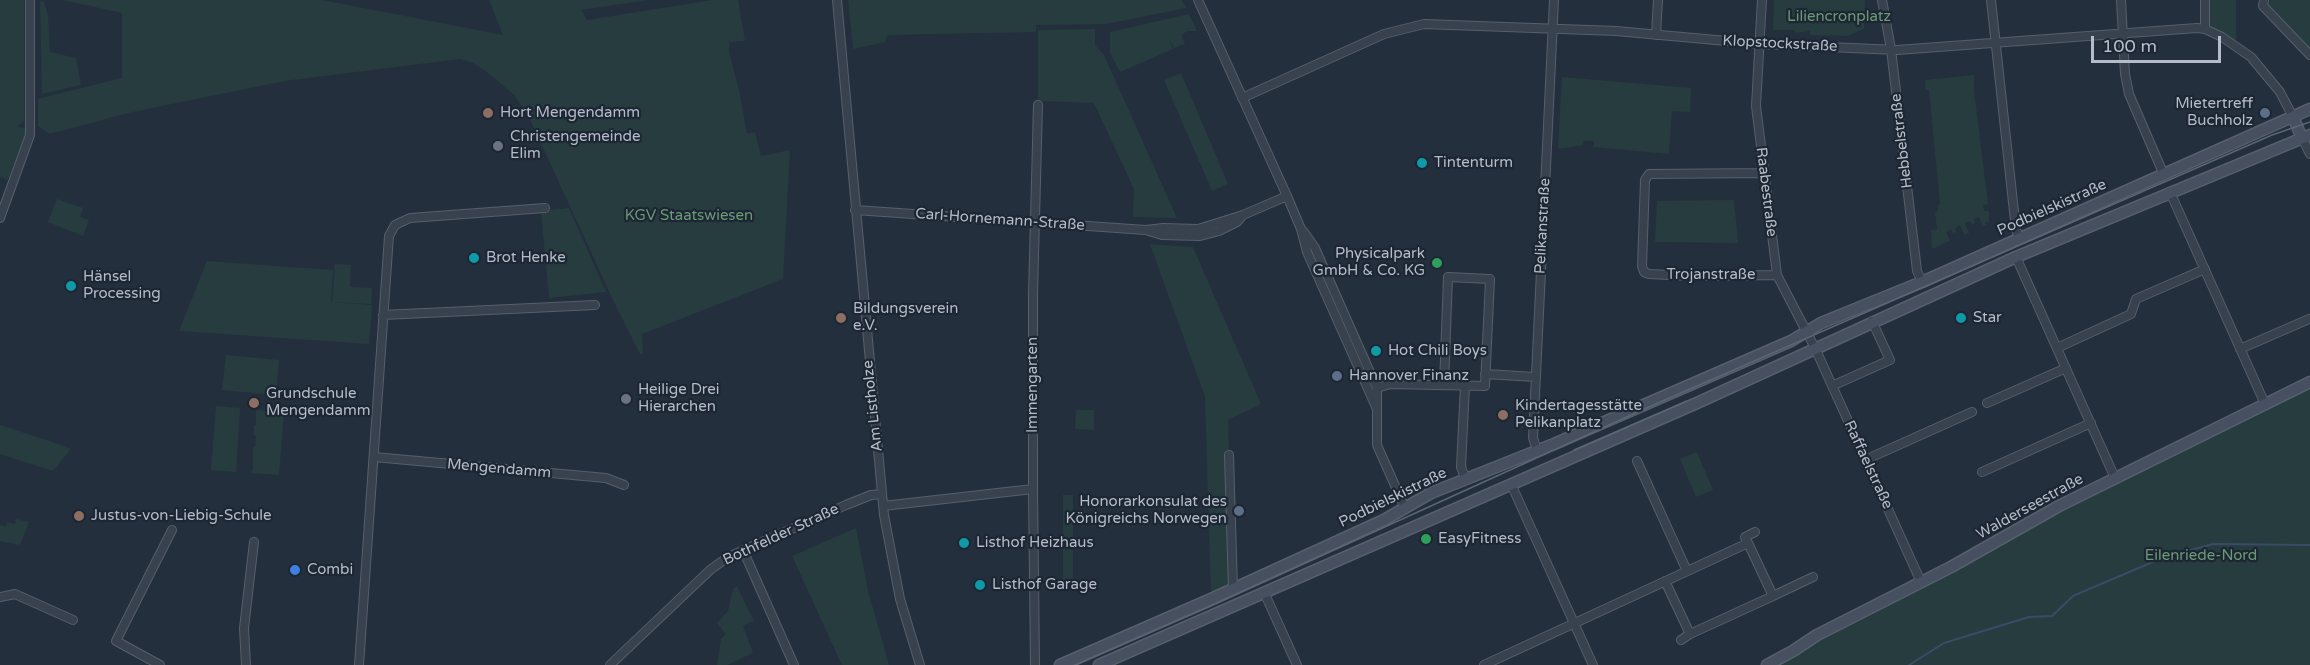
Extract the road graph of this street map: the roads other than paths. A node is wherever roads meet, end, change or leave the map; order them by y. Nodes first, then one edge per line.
1 (30, 0) edge
2 (837, 0) edge
3 (1198, 0) edge
4 (1554, 0) edge
5 (1658, 0) edge
6 (1762, 0) edge
7 (1881, 0) edge
8 (1991, 0) edge
9 (2121, 0) edge
10 (2205, 0) edge
11 (2264, 0) edge
12 (1552, 29) junction
13 (2205, 29) junction
14 (2122, 33) junction
15 (1656, 35) junction
16 (1995, 43) junction
17 (1760, 44) junction
18 (1891, 49) junction
19 (2310, 55) edge
20 (1242, 98) junction
21 (1038, 105) dead end
22 (2310, 110) edge
23 (2293, 117) junction
24 (2306, 136) edge
25 (2310, 154) edge
26 (1763, 173) junction
27 (2164, 176) junction
28 (2170, 192) junction
29 (1287, 196) junction
30 (545, 208) dead end
31 (855, 210) junction
32 (0, 218) edge
33 (1034, 223) junction
34 (1301, 229) junction
35 (2020, 238) junction
36 (2016, 257) junction
37 (2205, 269) junction
38 (1777, 275) junction
39 (1922, 282) junction
40 (595, 305) dead end
41 (384, 315) junction
42 (2309, 319) edge
43 (1872, 321) junction
44 (1806, 332) junction
45 (1815, 348) junction
46 (2057, 348) junction
47 (2240, 349) junction
48 (2066, 368) junction
49 (1485, 374) junction
50 (1536, 377) junction
51 (2310, 382) edge
52 (1443, 385) junction
53 (1465, 385) junction
54 (1832, 386) junction
55 (1377, 388) junction
56 (1987, 403) dead end
57 (2265, 404) junction
58 (1377, 409) junction
59 (1972, 412) dead end
60 (2091, 423) junction
61 (1537, 450) junction
62 (1229, 455) dead end
63 (374, 457) junction
64 (1865, 460) junction
65 (1637, 461) dead end
66 (1544, 469) junction
67 (1982, 472) dead end
68 (2115, 477) junction
69 (1466, 480) junction
70 (1511, 484) junction
71 (624, 485) dead end
72 (1033, 489) junction
73 (882, 494) junction
74 (883, 506) junction
75 (1405, 508) junction
76 (1412, 526) junction
77 (172, 530) dead end
78 (1755, 532) dead end
79 (254, 542) dead end
80 (1748, 543) junction
81 (743, 550) junction
82 (1687, 572) junction
83 (1813, 577) dead end
84 (1665, 581) junction
85 (1921, 582) junction
86 (1233, 590) junction
87 (1264, 592) junction
88 (1773, 596) junction
89 (0, 597) edge
90 (73, 620) dead end
91 (1575, 624) junction
92 (1690, 634) junction
93 (1680, 640) dead end
94 (160, 665) edge
95 (246, 665) edge
96 (359, 665) edge
97 (610, 665) edge
98 (794, 665) edge
99 (920, 665) edge
100 (1035, 665) edge
101 (1060, 665) edge
102 (1099, 665) edge
103 (1297, 665) edge
104 (1484, 665) edge
105 (1593, 665) edge
106 (1767, 665) edge

1 - 32 street
2 - 31 street, Am Listholze
3 - 20 street
4 - 12 street, Pelikanstraße
5 - 15 street
6 - 17 street, Raabestraße
7 - 18 street, Hebbelstraße
8 - 16 street
9 - 14 street
10 - 13 street
11 - 19 street
12 - 15 street, Klopstockstraße
12 - 20 street, Klopstockstraße
12 - 50 street, Pelikanstraße
13 - 14 street, Klopstockstraße
13 - 23 street, Klopstockstraße
14 - 16 street, Klopstockstraße
14 - 27 street
15 - 17 street, Klopstockstraße
16 - 18 street, Klopstockstraße
16 - 35 street
17 - 18 street, Klopstockstraße
17 - 26 street, Raabestraße
18 - 39 street, Hebbelstraße
20 - 29 street
21 - 33 street, Immengarten
22 - 23 main road, Podbielskistraße
23 - 24 main road
23 - 27 main road, Podbielskistraße
24 - 25 street
24 - 28 main road, Podbielskistraße
26 - 38 street, Raabestraße
26 - 38 street, Trojanstraße
27 - 35 main road, Podbielskistraße
28 - 36 main road, Podbielskistraße
28 - 37 street
29 - 33 street, Carl-Hornemann-Straße
29 - 34 street
30 - 41 street
31 - 33 street, Carl-Hornemann-Straße
31 - 73 street, Am Listholze
33 - 72 street, Immengarten
34 - 55 street
34 - 58 street
35 - 39 main road, Podbielskistraße
36 - 43 main road, Podbielskistraße
36 - 46 street
37 - 46 street
37 - 47 street
38 - 44 street, Raabestraße
39 - 44 main road, Podbielskistraße
40 - 41 street
41 - 63 street
42 - 47 street
43 - 45 main road, Podbielskistraße
43 - 54 street
44 - 45 street
44 - 61 main road, Podbielskistraße
45 - 54 street, Raffaelstraße
45 - 66 main road, Podbielskistraße
46 - 48 street
47 - 57 street
48 - 56 street
48 - 60 street
49 - 50 street
49 - 52 street
49 - 53 street
50 - 61 street, Pelikanstraße
51 - 57 main road, Walderseestraße
52 - 53 street
52 - 55 street
53 - 69 street
54 - 64 street, Raffaelstraße
55 - 58 street
57 - 68 main road, Walderseestraße
58 - 75 street
59 - 64 street
60 - 67 street
60 - 68 street
61 - 66 main road
61 - 69 main road, Podbielskistraße
62 - 86 street
63 - 71 street, Mengendamm
63 - 96 street
64 - 85 street, Raffaelstraße
65 - 82 street
66 - 70 main road, Podbielskistraße
68 - 85 main road, Walderseestraße
69 - 75 main road, Podbielskistraße
70 - 76 main road, Podbielskistraße
70 - 91 street
72 - 74 street
72 - 100 street, Immengarten
73 - 74 street, Am Listholze
73 - 81 street, Bothfelder Straße
74 - 99 street, Am Listholze
75 - 76 main road
75 - 86 main road, Podbielskistraße
76 - 87 main road, Podbielskistraße
77 - 94 street
78 - 80 street
79 - 95 street
80 - 82 street
80 - 88 street
81 - 97 street, Bothfelder Straße
81 - 98 street
82 - 84 street
83 - 88 street
84 - 91 street
84 - 92 street
85 - 106 main road, Walderseestraße
86 - 101 main road, Podbielskistraße
87 - 102 main road, Podbielskistraße
87 - 103 street
88 - 92 street
89 - 90 street
91 - 104 street
91 - 105 street
92 - 93 street

